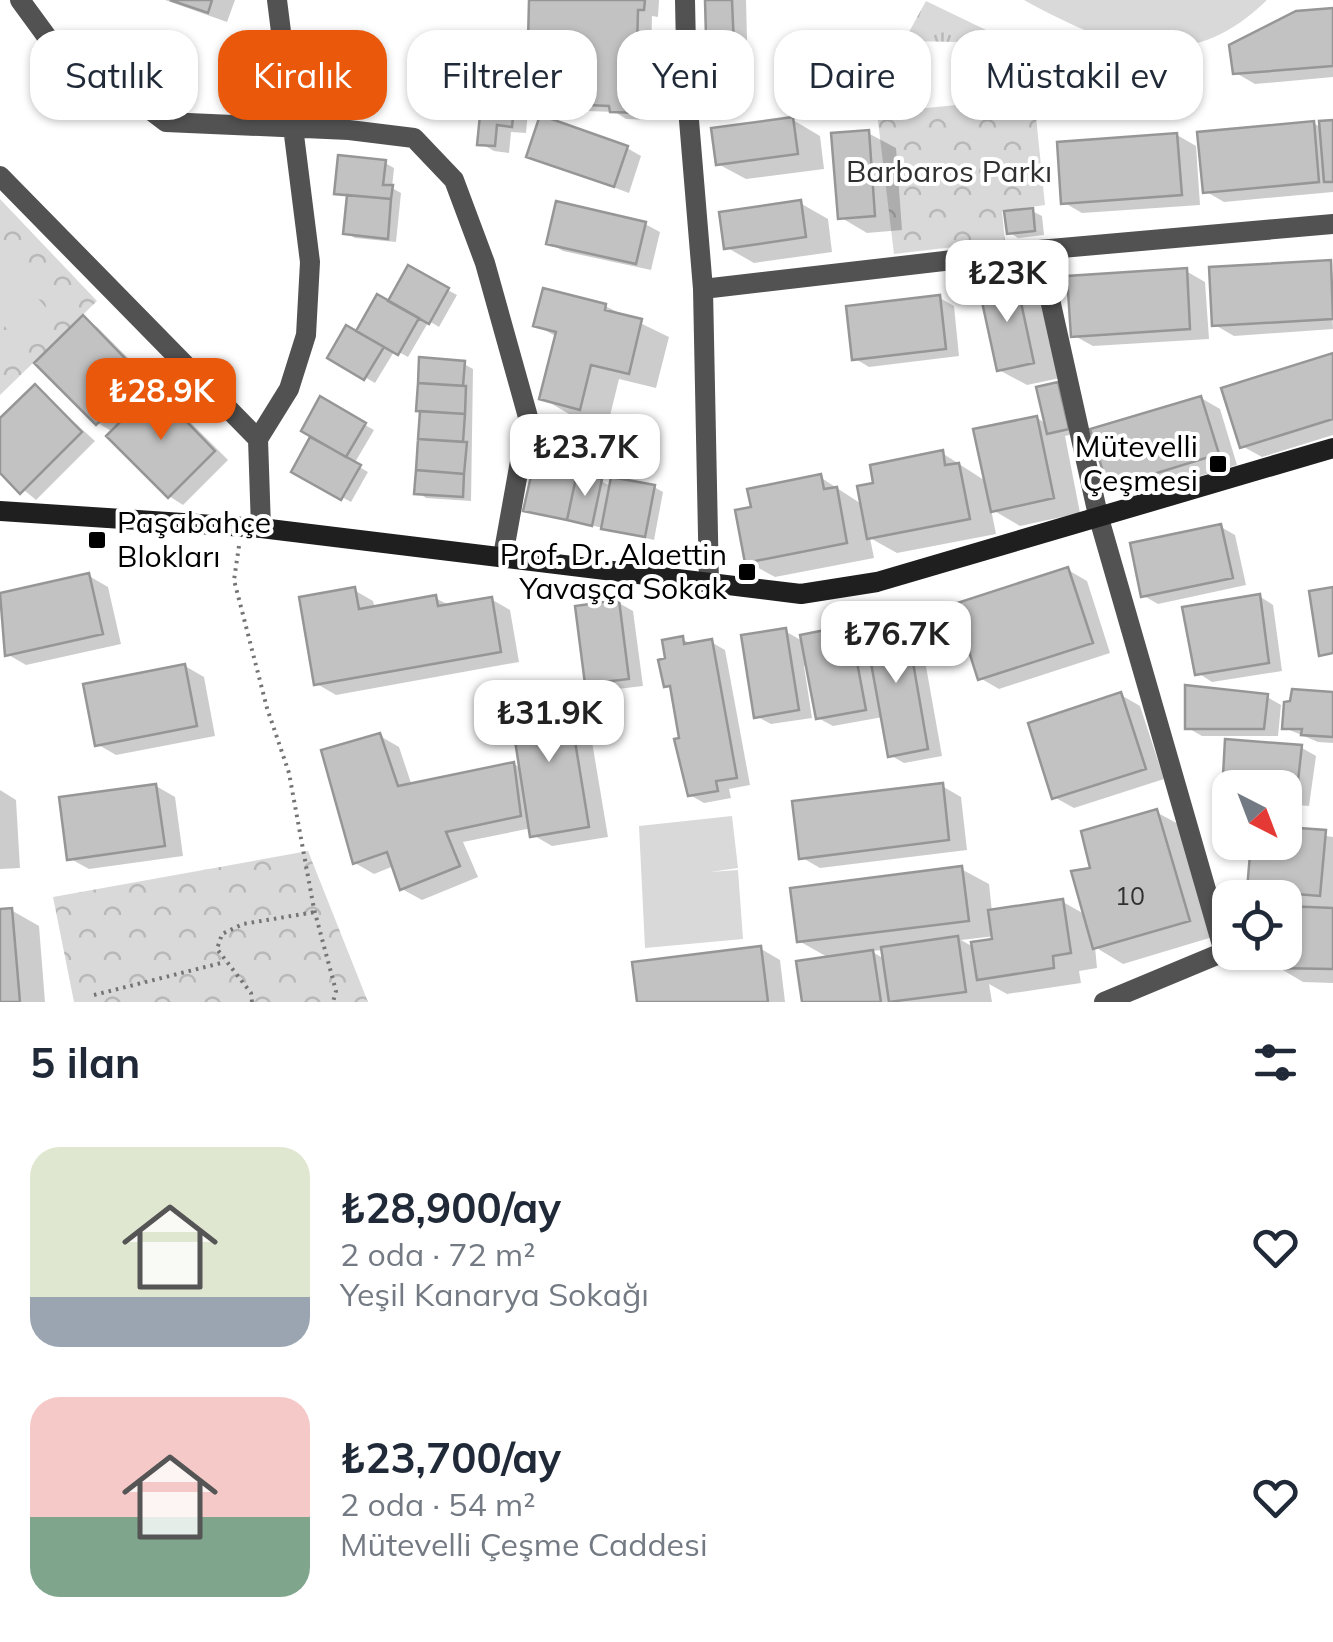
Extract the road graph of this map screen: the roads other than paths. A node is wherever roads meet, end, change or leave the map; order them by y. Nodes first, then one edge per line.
1 (20, 0) edge
2 (277, 0) edge
3 (685, 0) edge
4 (296, 130) junction
5 (0, 176) edge
6 (1333, 224) edge
7 (1039, 250) junction
8 (703, 289) junction
9 (258, 439) junction
10 (1333, 448) edge
11 (0, 511) edge
12 (1098, 515) junction
13 (252, 528) junction
14 (503, 556) junction
15 (709, 584) junction
16 (1104, 1002) edge

1 - 4 street
2 - 4 street
3 - 8 street
4 - 9 street
4 - 14 street
5 - 9 street
6 - 7 street
7 - 8 street
7 - 12 street
8 - 15 street
9 - 13 street
10 - 12 street
11 - 13 street
12 - 15 street
12 - 16 street
13 - 14 street
14 - 15 street

